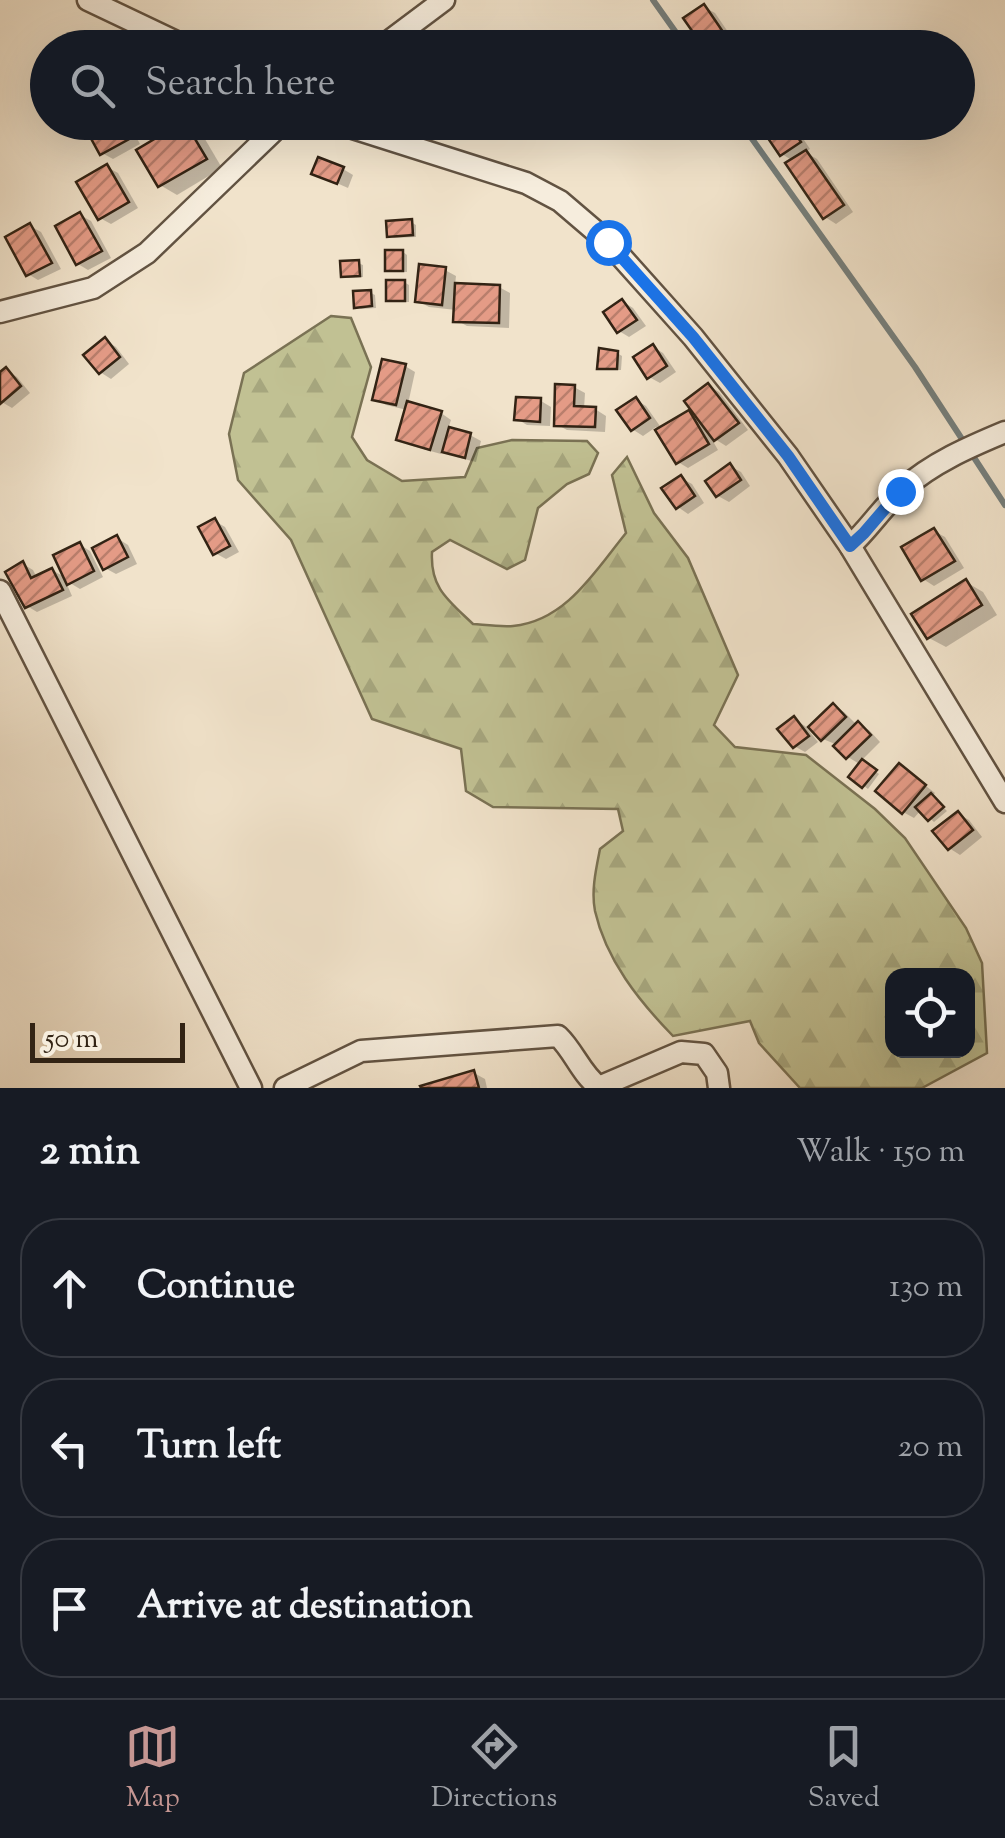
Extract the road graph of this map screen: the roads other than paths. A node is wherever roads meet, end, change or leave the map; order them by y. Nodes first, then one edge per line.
1 (88, 0) edge
2 (444, 0) edge
3 (151, 30) edge
4 (404, 30) edge
5 (264, 140) edge
6 (392, 140) edge
7 (0, 312) edge
8 (1005, 432) edge
9 (850, 546) junction
10 (0, 590) edge
11 (1005, 802) edge
12 (251, 1088) edge
13 (285, 1088) edge
14 (719, 1088) edge

1 - 3 street
2 - 4 street
5 - 7 street
6 - 9 street
8 - 9 street
9 - 11 street
10 - 12 street
13 - 14 street

